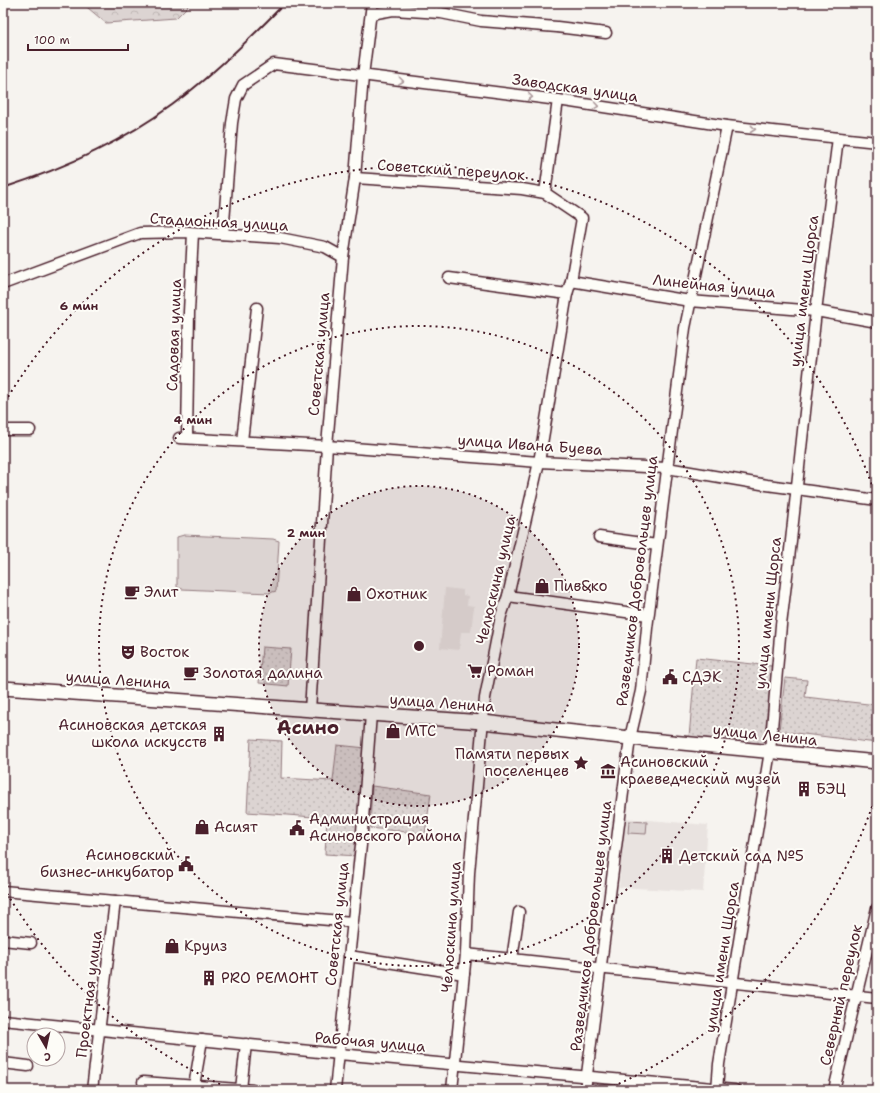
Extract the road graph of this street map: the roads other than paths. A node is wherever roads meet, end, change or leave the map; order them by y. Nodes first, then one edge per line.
1 (372, 3) edge
2 (371, 14) junction
3 (606, 33) dead end
4 (363, 76) junction
5 (558, 100) junction
6 (727, 126) junction
7 (838, 138) junction
8 (877, 142) edge
9 (355, 178) junction
10 (545, 193) junction
11 (193, 233) junction
12 (223, 234) junction
13 (343, 257) junction
14 (449, 278) dead end
15 (571, 281) junction
16 (3, 284) edge
17 (567, 294) junction
18 (690, 301) junction
19 (258, 308) dead end
20 (816, 311) junction
21 (877, 322) edge
22 (3, 430) edge
23 (30, 430) dead end
24 (183, 438) joint
25 (242, 441) junction
26 (327, 446) junction
27 (539, 462) junction
28 (667, 468) junction
29 (797, 488) junction
30 (877, 500) edge
31 (599, 537) dead end
32 (657, 545) junction
33 (508, 596) junction
34 (648, 614) junction
35 (3, 688) edge
36 (310, 710) junction
37 (371, 714) junction
38 (483, 722) junction
39 (630, 738) junction
40 (770, 751) junction
41 (877, 762) edge
42 (3, 891) edge
43 (115, 901) junction
44 (877, 908) edge
45 (519, 912) dead end
46 (352, 922) junction
47 (3, 940) edge
48 (31, 943) dead end
49 (466, 954) junction
50 (349, 956) junction
51 (512, 959) junction
52 (601, 968) junction
53 (464, 974) junction
54 (732, 984) junction
55 (855, 996) junction
56 (877, 998) edge
57 (3, 1020) edge
58 (100, 1029) junction
59 (202, 1040) junction
60 (246, 1044) junction
61 (339, 1054) junction
62 (3, 1063) edge
63 (455, 1065) junction
64 (26, 1066) edge
65 (587, 1077) junction
66 (143, 1082) dead end
67 (194, 1086) junction
68 (241, 1089) edge
69 (717, 1089) edge
70 (92, 1090) edge
71 (252, 1090) edge
72 (335, 1090) edge
73 (452, 1090) edge
74 (585, 1090) edge
75 (735, 1090) edge
76 (834, 1090) edge

1 - 2 street, Советская улица
2 - 3 street
2 - 4 street, Советская улица
4 -> 5 street, Заводская улица
4 - 9 street, Советская улица
4 - 12 street, Заводская улица
5 -> 6 street, Заводская улица
5 - 10 street
6 -> 7 street, Заводская улица
6 - 18 street, Разведчиков Добровольцев улица
7 - 8 street, Заводская улица
7 - 20 street, улица имени Щорса
9 - 10 street, Советский переулок
9 - 13 street, Советская улица
10 - 15 street, Челюскина улица
11 - 12 street, Стадионная улица
11 - 16 street, Стадионная улица
11 - 24 street, Садовая улица
12 - 13 street, Стадионная улица
13 - 26 street, Советская улица
14 - 17 street
15 - 17 street, Челюскина улица
15 - 18 street, Линейная улица
17 - 27 street, Челюскина улица
18 - 20 street, Линейная улица
18 - 28 street, Разведчиков Добровольцев улица
19 - 25 street
20 - 21 street, Линейная улица
20 - 29 street, улица имени Щорса
22 - 23 street
24 - 25 street, улица Ивана Буева
25 - 26 street, улица Ивана Буева
26 - 27 street, улица Ивана Буева
26 - 36 street, Советская улица
27 - 28 street, улица Ивана Буева
27 - 33 street, Челюскина улица
28 - 29 street, улица Ивана Буева
28 - 32 street, Разведчиков Добровольцев улица
29 - 30 street, улица Ивана Буева
29 - 40 street, улица имени Щорса
31 - 32 street
32 - 34 street, Разведчиков Добровольцев улица
33 - 34 street
33 - 38 street, Челюскина улица
34 - 39 street, Разведчиков Добровольцев улица
35 - 36 main road, улица Ленина
36 - 37 main road, улица Ленина
37 - 38 main road, улица Ленина
37 - 46 street, Советская улица
38 - 39 main road, улица Ленина
38 - 49 street, Челюскина улица
39 - 40 main road, улица Ленина
39 - 52 street, Разведчиков Добровольцев улица
40 - 41 main road, улица Ленина
40 - 54 street, улица имени Щорса
42 - 43 street
43 - 46 street
43 - 58 street, Проектная улица
44 - 55 street, Северный переулок
45 - 51 street
46 - 50 street, Советская улица
47 - 48 street
49 - 51 street
49 - 53 street, Челюскина улица
50 - 53 street
50 - 61 street, Советская улица
51 - 52 street
52 - 54 street
52 - 65 street, Разведчиков Добровольцев улица
53 - 63 street, Челюскина улица
54 - 55 street
54 - 69 street, улица имени Щорса
55 - 56 street
55 - 76 street, Северный переулок
57 - 58 street, Рабочая улица
58 - 59 street, Рабочая улица
58 - 70 street, Проектная улица
59 - 60 street, Рабочая улица
59 - 67 street
60 - 61 street, Рабочая улица
60 - 68 street
61 - 63 street, Рабочая улица
61 - 72 street, Советская улица
62 - 64 street
63 - 65 street, Рабочая улица
63 - 73 street, Челюскина улица
65 - 69 street, Рабочая улица
65 - 74 street, Разведчиков Добровольцев улица
66 - 67 street
67 - 68 street
68 - 71 street
69 - 75 street, Рабочая улица

